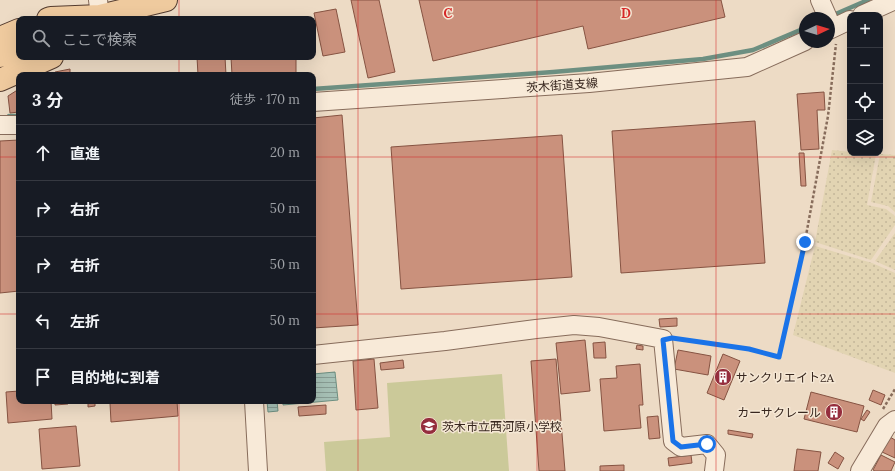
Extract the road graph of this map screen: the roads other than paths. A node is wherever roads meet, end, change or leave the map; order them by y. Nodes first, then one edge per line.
1 (166, 0) edge
2 (895, 0) edge
3 (869, 12) edge
4 (97, 14) edge
5 (74, 16) edge
6 (16, 31) edge
7 (0, 38) edge
8 (799, 44) edge
9 (16, 50) edge
10 (0, 56) edge
11 (45, 60) edge
12 (18, 72) edge
13 (16, 73) edge
14 (0, 80) edge
15 (316, 102) edge
16 (16, 124) edge
17 (0, 125) edge
18 (316, 355) edge
19 (254, 404) edge
20 (895, 420) edge
21 (258, 471) edge
22 (714, 471) edge
23 (860, 471) edge

1 - 4 main road
2 - 3 street
4 - 5 main road
6 - 7 main road
8 - 15 street, 茨木街道支線
9 - 10 main road
11 - 12 main road
13 - 14 main road
16 - 17 street
18 - 22 street
19 - 21 street
20 - 23 street

